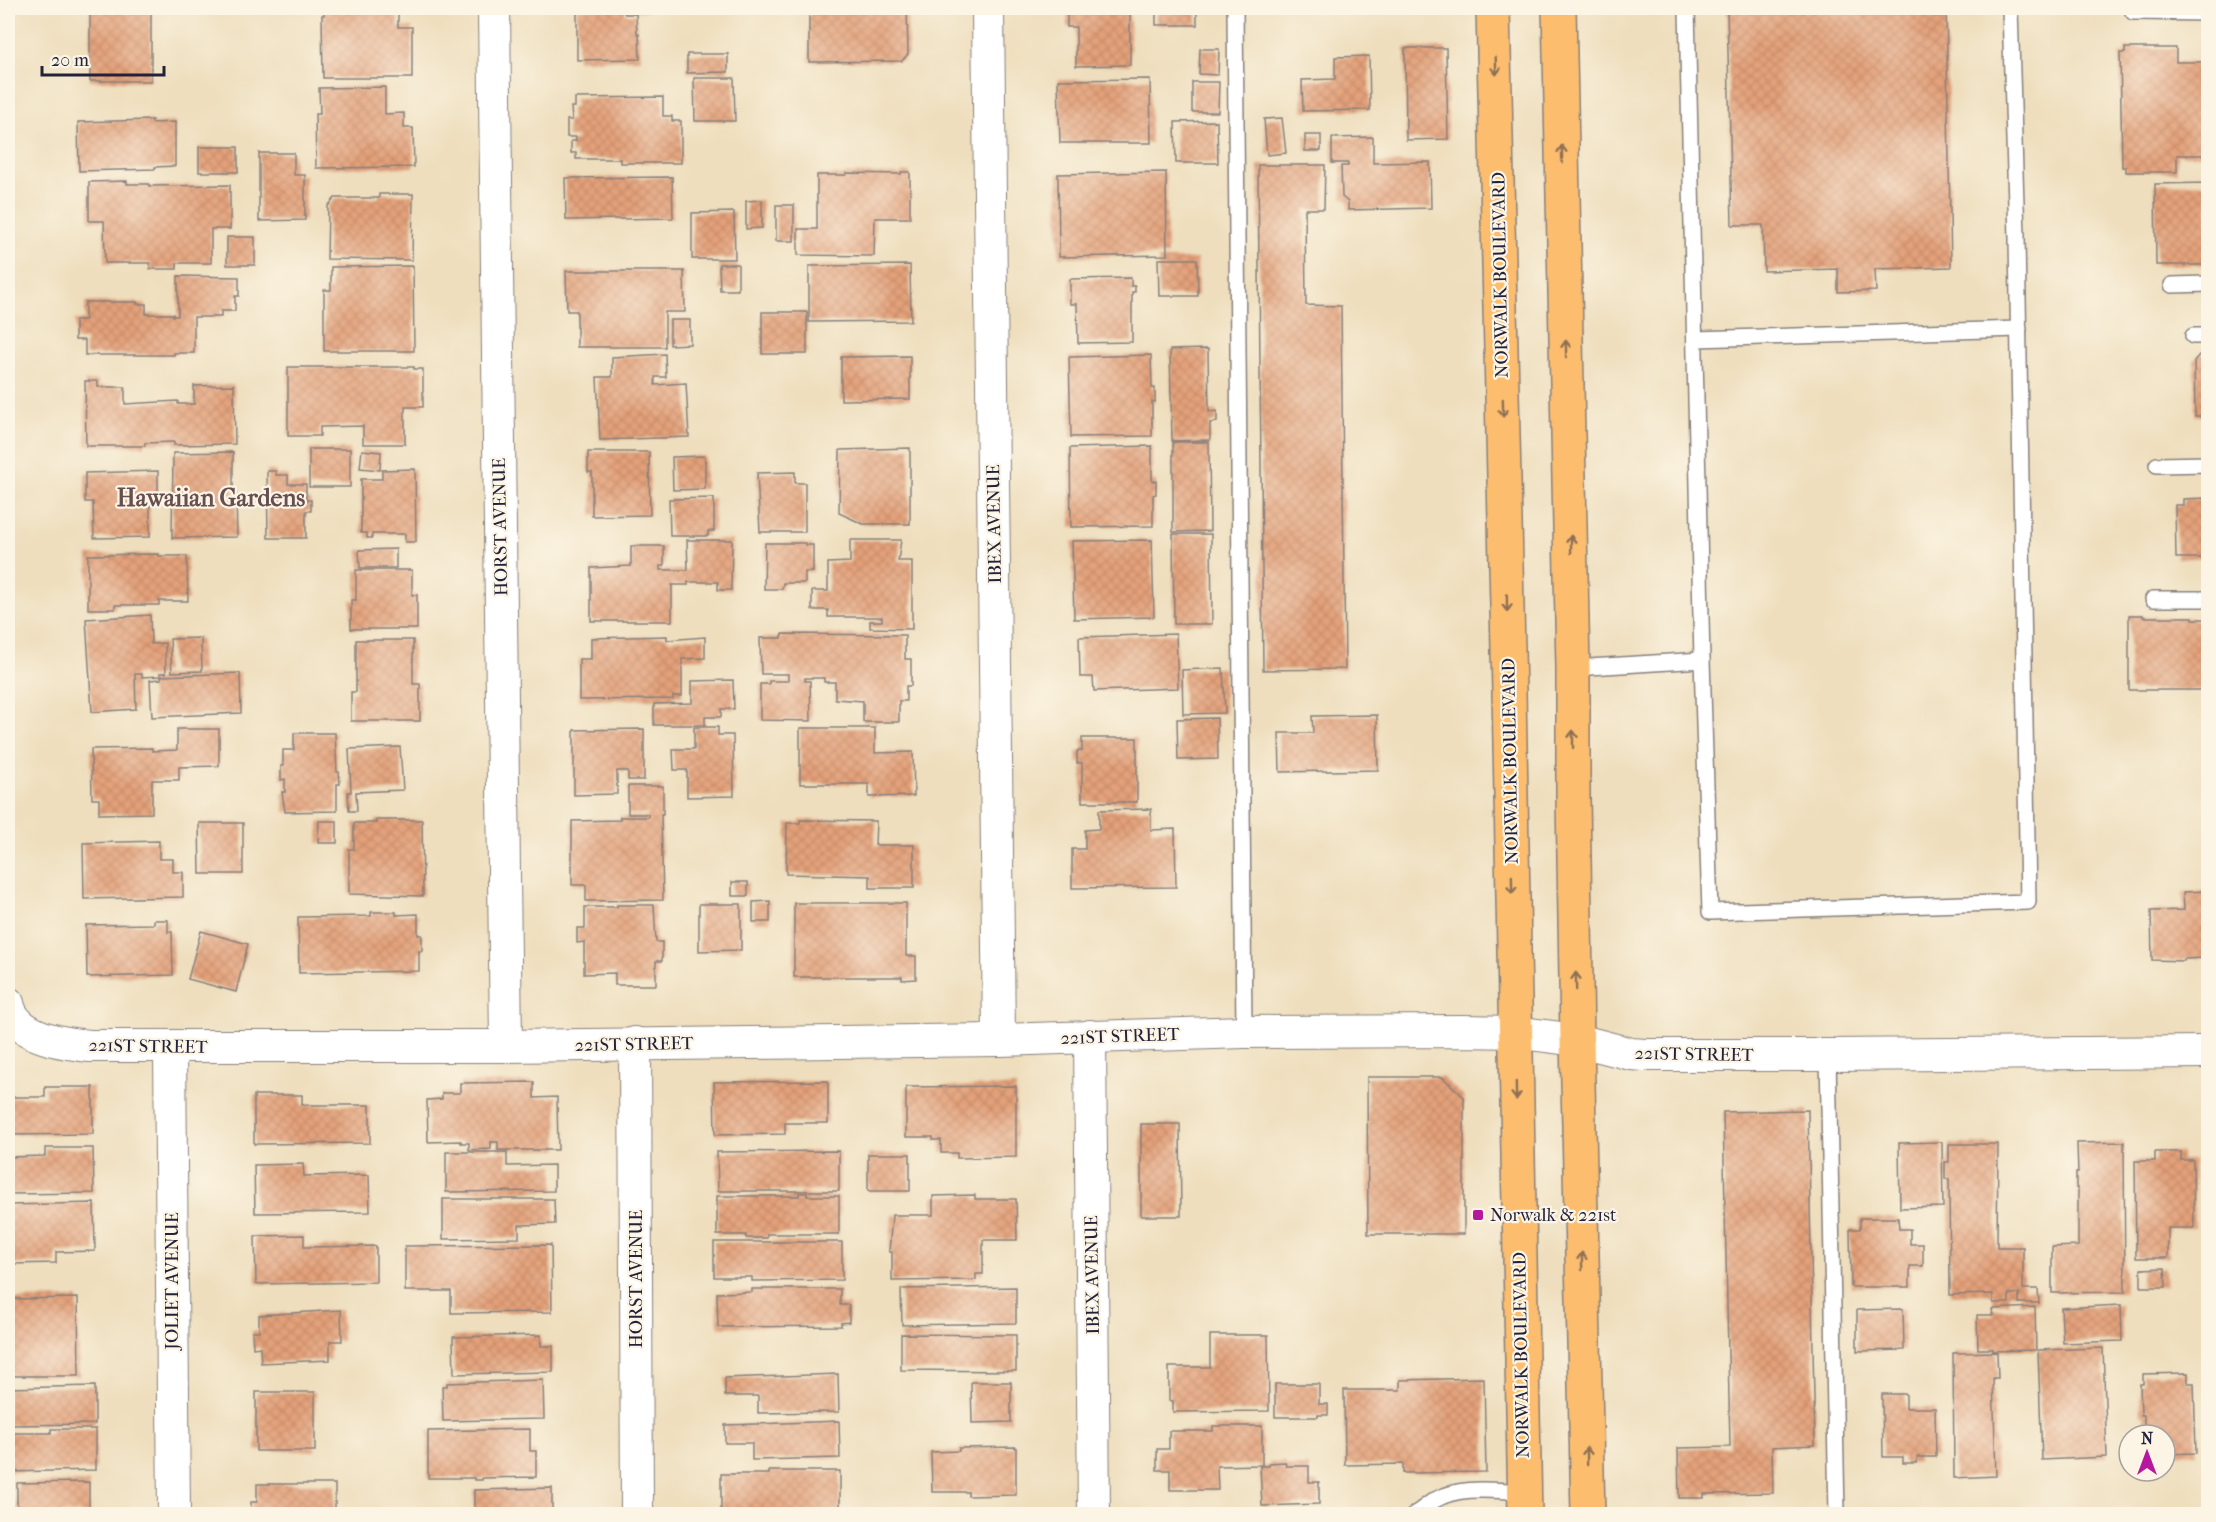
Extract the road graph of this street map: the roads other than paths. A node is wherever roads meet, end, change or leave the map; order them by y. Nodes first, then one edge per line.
1 (494, 8) edge
2 (988, 8) edge
3 (1236, 8) edge
4 (1493, 8) edge
5 (1559, 8) edge
6 (1687, 8) edge
7 (2010, 8) edge
8 (2133, 12) dead end
9 (2208, 13) edge
10 (2172, 285) dead end
11 (2208, 285) edge
12 (2019, 329) junction
13 (2193, 336) dead end
14 (2208, 336) edge
15 (1695, 339) junction
16 (2208, 464) edge
17 (2157, 465) dead end
18 (2153, 599) dead end
19 (2208, 599) edge
20 (1702, 660) junction
21 (1573, 668) junction
22 (8, 1003) edge
23 (1244, 1032) junction
24 (1514, 1032) junction
25 (1090, 1036) junction
26 (999, 1040) junction
27 (1576, 1040) junction
28 (635, 1043) junction
29 (506, 1046) junction
30 (170, 1047) junction
31 (2208, 1052) edge
32 (1828, 1055) junction
33 (1525, 1503) edge
34 (174, 1515) edge
35 (637, 1515) edge
36 (1095, 1515) edge
37 (1415, 1515) edge
38 (1588, 1515) edge
39 (1837, 1515) edge

1 - 29 street, HORST AVENUE
2 - 26 street, IBEX AVENUE
3 - 23 lane
4 -> 24 main road, NORWALK BOULEVARD
21 -> 5 main road
6 - 15 lane
7 - 12 lane
8 - 9 lane
10 - 11 lane
12 - 15 lane
12 - 20 lane
13 - 14 lane
15 - 20 lane
16 - 17 lane
18 - 19 lane
20 - 21 lane
27 -> 21 main road
22 - 30 street, 221ST STREET
23 - 24 street, 221ST STREET
23 - 25 street, 221ST STREET
24 - 27 street, 221ST STREET
24 -> 33 main road, NORWALK BOULEVARD
25 - 26 street, 221ST STREET
25 - 36 street, IBEX AVENUE
26 - 28 street, 221ST STREET
27 - 32 street, 221ST STREET
38 -> 27 main road
28 - 29 street, 221ST STREET
28 - 35 street, HORST AVENUE
29 - 30 street, 221ST STREET
30 - 34 street, JOLIET AVENUE
31 - 32 street, 221ST STREET
32 - 39 lane
33 - 37 lane

